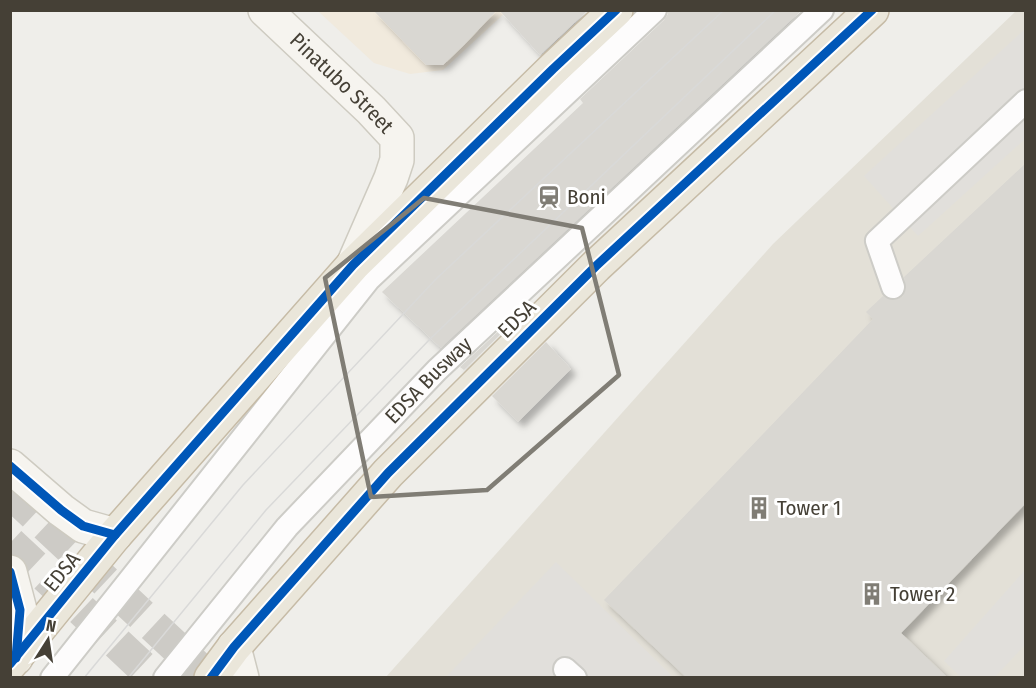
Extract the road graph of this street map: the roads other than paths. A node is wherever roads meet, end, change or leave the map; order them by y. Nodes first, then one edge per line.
1 (265, 10) edge
2 (616, 10) edge
3 (655, 10) edge
4 (822, 10) edge
5 (872, 10) edge
6 (1026, 101) edge
7 (353, 265) junction
8 (893, 287) dead end
9 (10, 466) edge
10 (115, 535) junction
11 (10, 572) edge
12 (12, 659) edge
13 (238, 662) edge
14 (52, 678) edge
15 (165, 678) edge
16 (211, 678) edge

1 - 7 street, Pinatubo Street
2 - 7 highway, EDSA
3 - 14 lane
4 - 15 lane, EDSA Busway
5 - 13 highway, EDSA
6 - 8 lane
7 - 10 highway, EDSA
9 - 10 street
10 - 12 highway, EDSA
11 - 12 street
13 - 16 highway, EDSA

